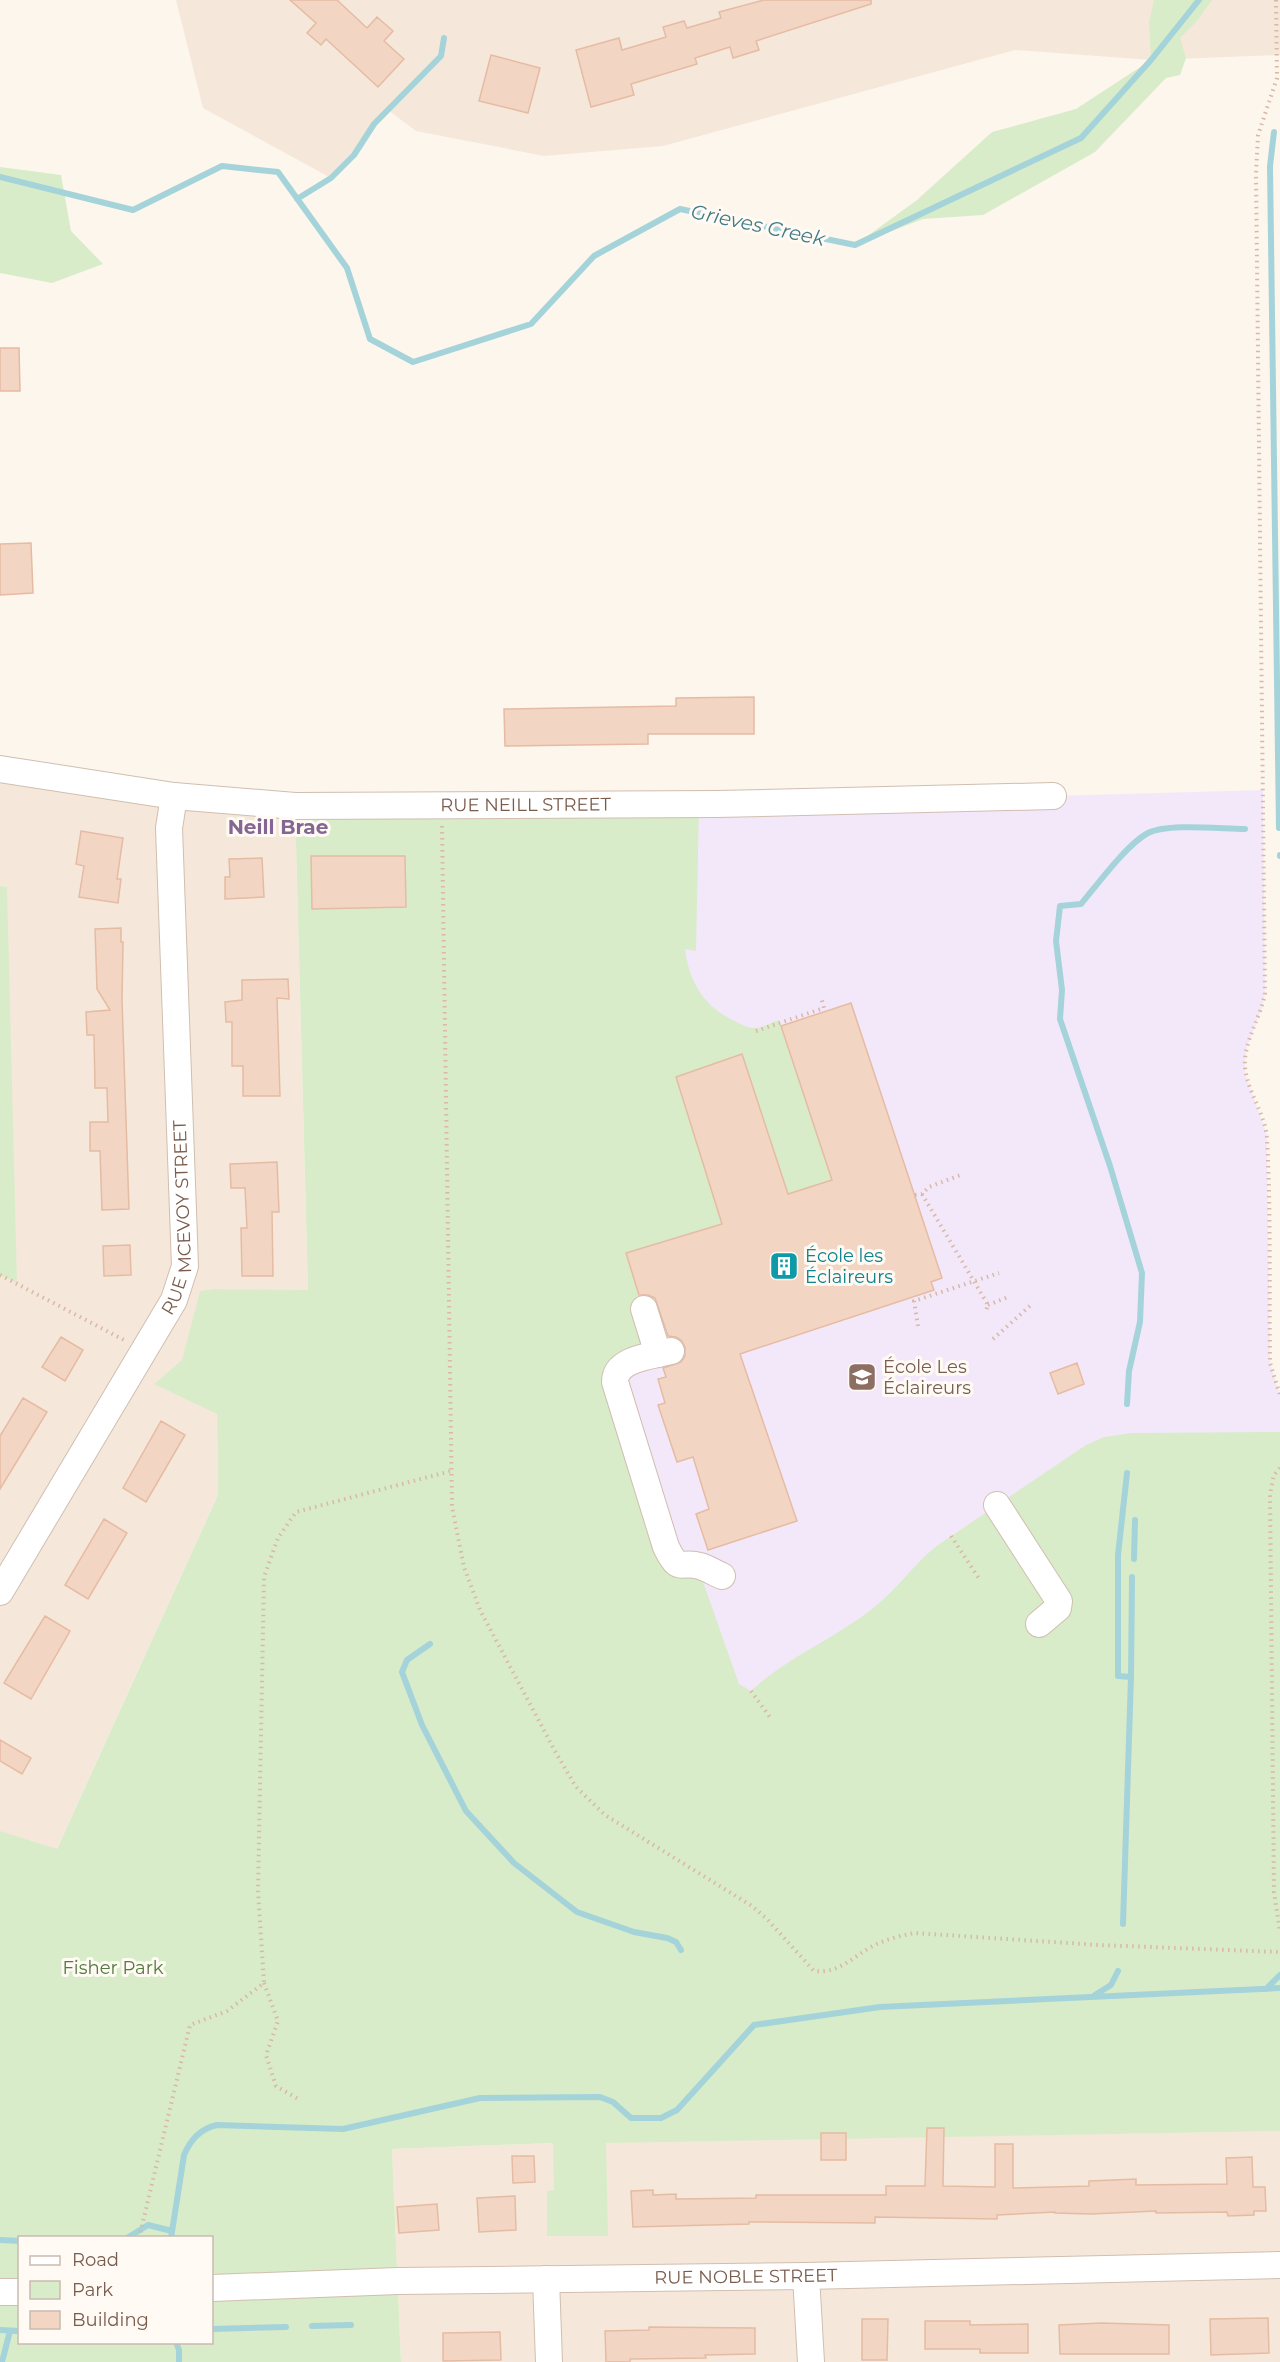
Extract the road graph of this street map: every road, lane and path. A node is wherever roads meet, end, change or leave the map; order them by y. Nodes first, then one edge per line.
1 (1276, 0) edge
2 (0, 769) edge
3 (174, 796) junction
4 (1053, 796) dead end
5 (821, 997) dead end
6 (756, 1031) dead end
7 (963, 1174) dead end
8 (922, 1194) junction
9 (915, 1195) dead end
10 (999, 1272) dead end
11 (0, 1275) edge
12 (974, 1281) junction
13 (1008, 1297) dead end
14 (988, 1305) junction
15 (1031, 1305) dead end
16 (644, 1309) dead end
17 (986, 1311) dead end
18 (918, 1326) dead end
19 (993, 1339) dead end
20 (144, 1350) junction
21 (1280, 1395) edge
22 (1280, 1468) edge
23 (451, 1471) dead end
24 (997, 1505) dead end
25 (951, 1536) dead end
26 (722, 1576) dead end
27 (980, 1581) dead end
28 (0, 1592) edge
29 (1039, 1624) dead end
30 (751, 1691) dead end
31 (772, 1720) dead end
32 (1280, 1932) edge
33 (264, 1983) junction
34 (300, 2100) dead end
35 (139, 2236) edge
36 (1280, 2265) edge
37 (806, 2276) junction
38 (546, 2280) junction
39 (213, 2288) edge
40 (0, 2292) edge
41 (18, 2292) edge
42 (549, 2362) edge
43 (811, 2362) edge

1 - 21 path
2 - 3 street, RUE NEILL STREET
3 - 4 street, RUE NEILL STREET
3 - 20 street, RUE MCEVOY STREET
5 - 6 path
7 - 8 path
8 - 9 path
8 - 12 path
10 - 12 path
11 - 20 path
12 - 14 path
12 - 18 path
13 - 14 path
14 - 17 path
15 - 19 path
16 - 26 street
20 - 28 street, RUE MCEVOY STREET
22 - 32 path
23 - 33 path
24 - 29 street
25 - 27 path
30 - 31 path
33 - 34 path
33 - 35 path
36 - 37 street, RUE NOBLE STREET
37 - 38 street, RUE NOBLE STREET
37 - 43 street
38 - 39 street, RUE NOBLE STREET
38 - 42 street
40 - 41 street

